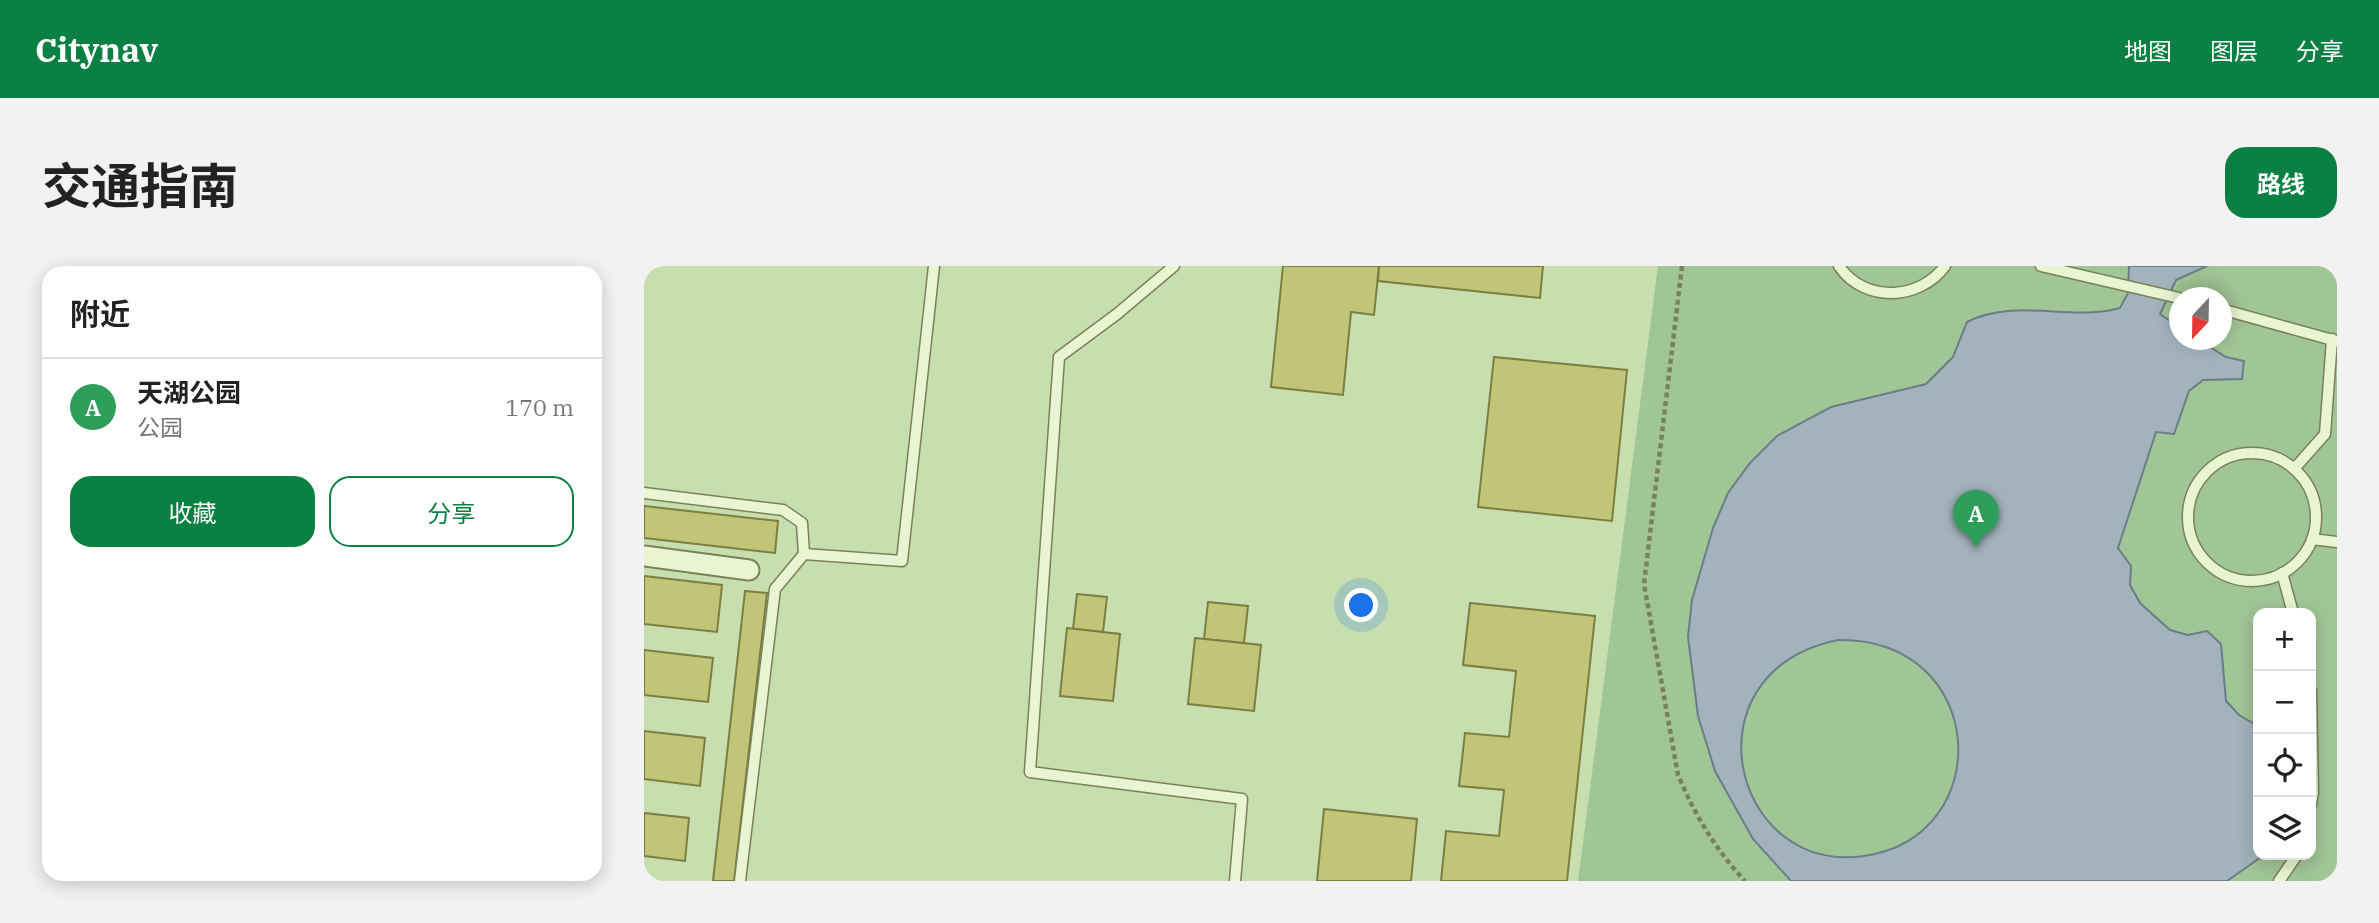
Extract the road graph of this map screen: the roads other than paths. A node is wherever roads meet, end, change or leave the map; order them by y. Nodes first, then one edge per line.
1 (934, 266) edge
2 (1174, 266) edge
3 (1839, 266) edge
4 (1945, 266) edge
5 (2041, 266) edge
6 (2169, 296) edge
7 (2232, 312) edge
8 (2334, 340) edge
9 (2294, 469) junction
10 (644, 493) edge
11 (2312, 539) junction
12 (2337, 542) edge
13 (804, 554) junction
14 (644, 556) edge
15 (749, 569) dead end
16 (2282, 573) junction
17 (2292, 608) edge
18 (2312, 734) edge
19 (2312, 797) edge
20 (2294, 860) edge
21 (740, 881) edge
22 (1236, 881) edge
23 (2279, 881) edge

1 - 13 lane
2 - 22 lane
3 - 4 lane
5 - 6 lane
7 - 8 lane
8 - 9 lane
9 - 11 lane
9 - 16 lane
10 - 13 lane
11 - 12 lane
11 - 16 lane
13 - 21 lane
14 - 15 street
16 - 17 lane
18 - 19 lane
20 - 23 lane

